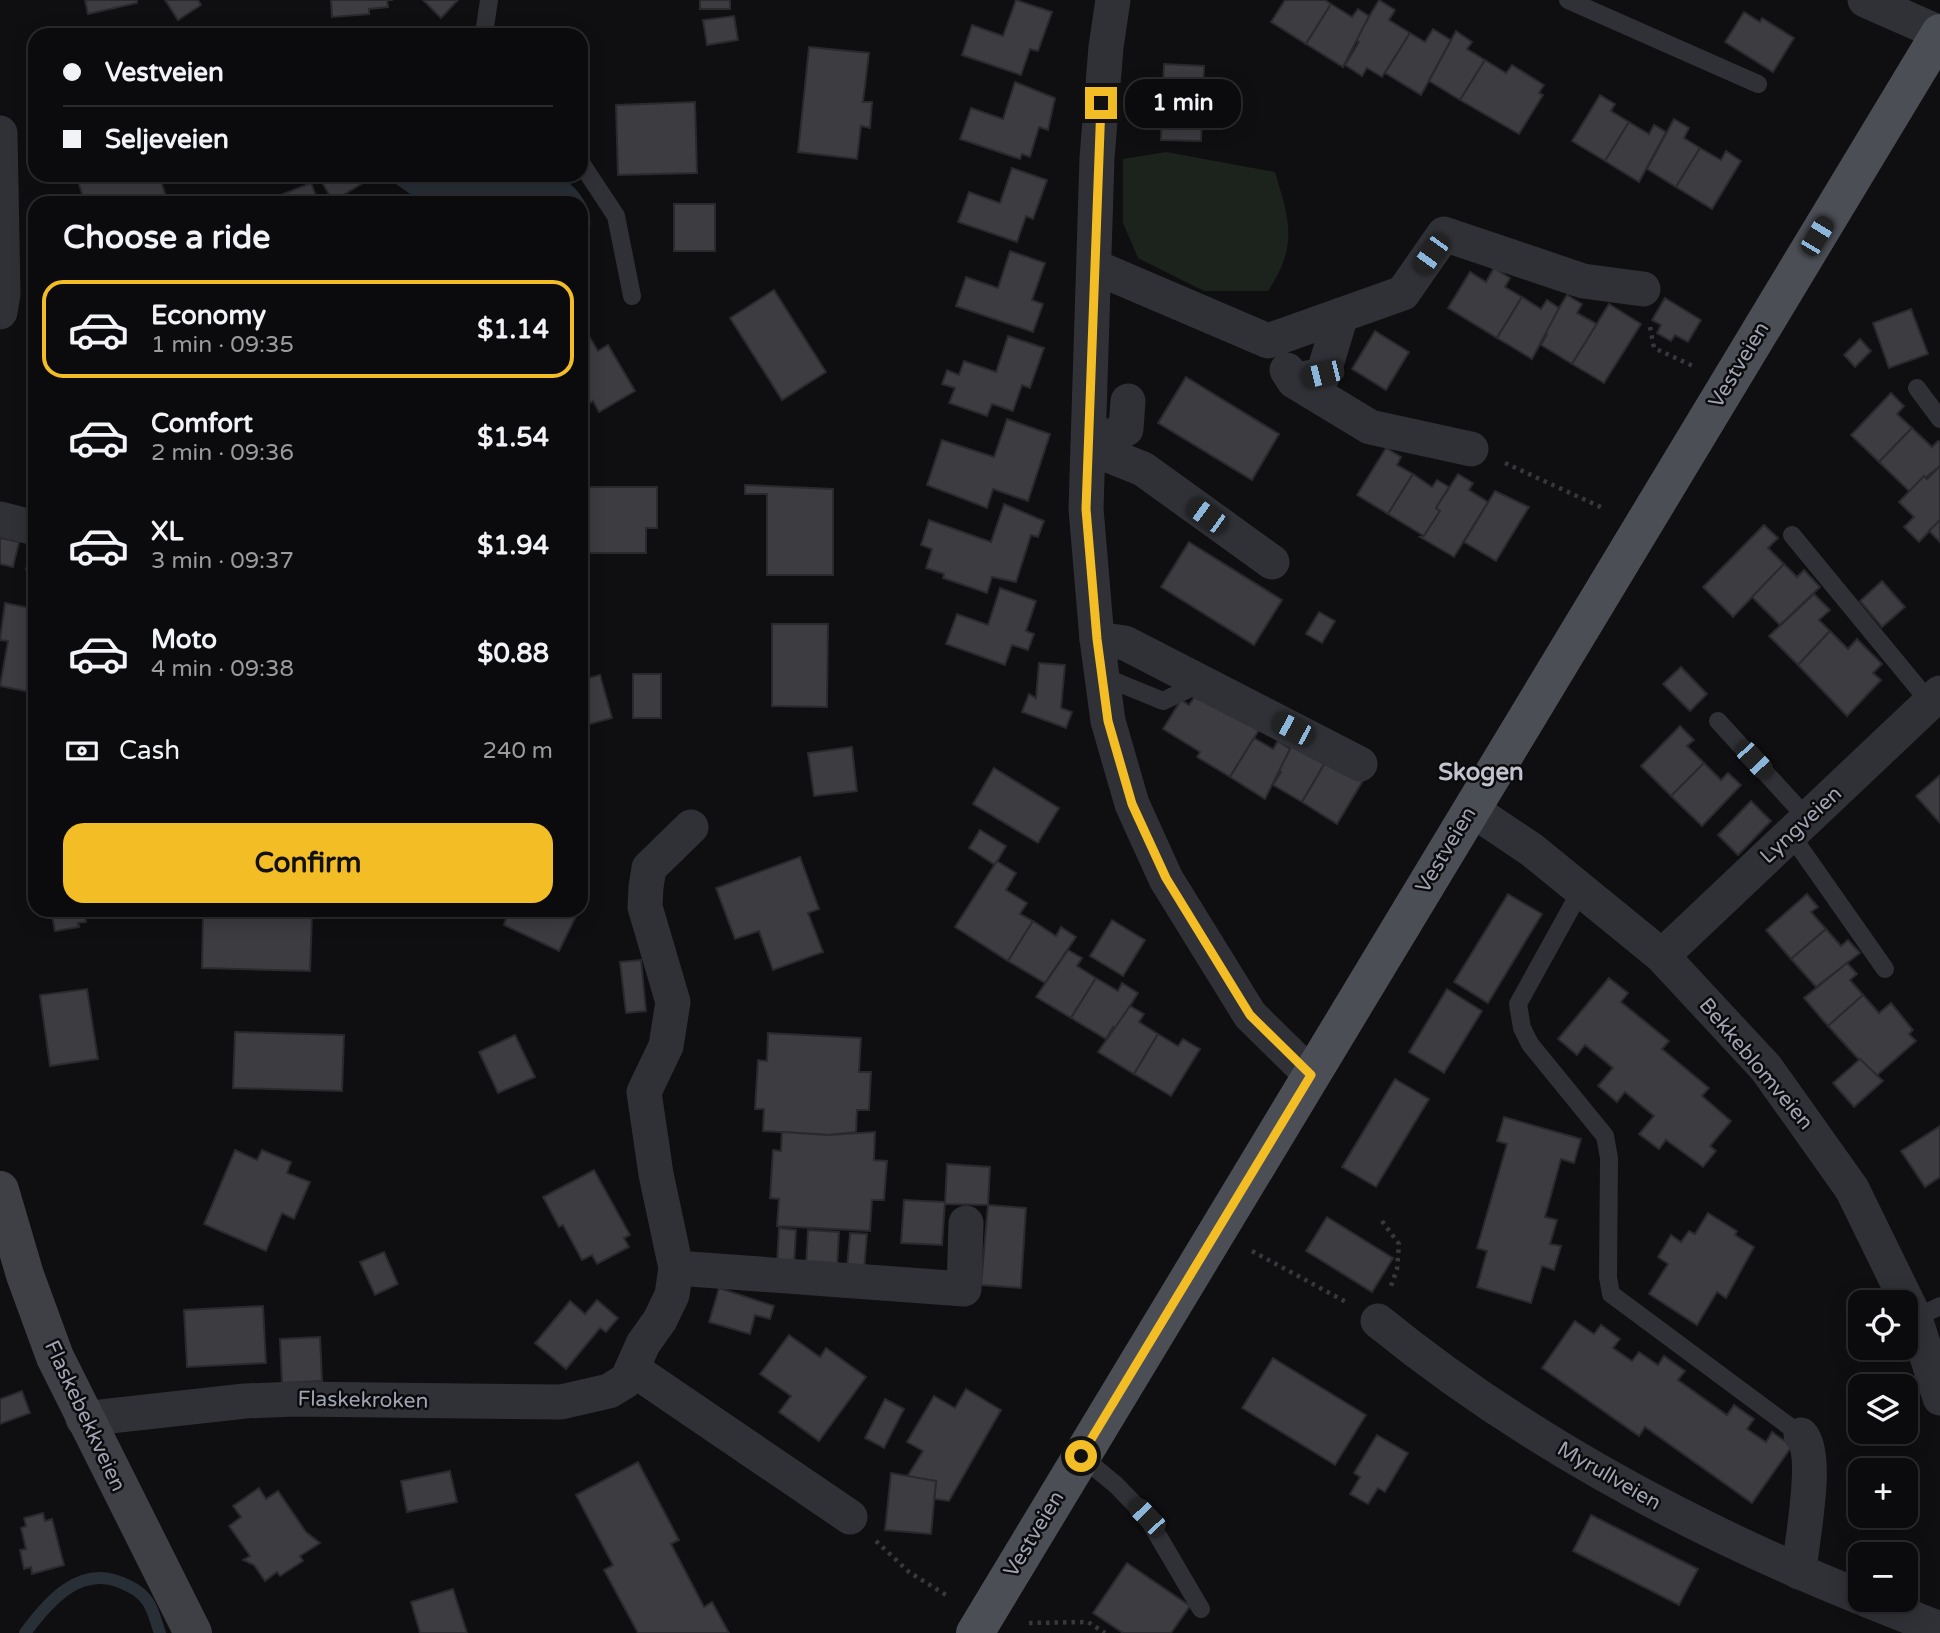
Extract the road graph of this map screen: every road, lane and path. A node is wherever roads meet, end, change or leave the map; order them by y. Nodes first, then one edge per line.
1 (489, 0) edge
2 (1113, 0) edge
3 (1568, 0) edge
4 (1865, 0) edge
5 (485, 28) edge
6 (1940, 33) edge
7 (1758, 84) dead end
8 (0, 133) edge
9 (588, 174) edge
10 (1095, 267) junction
11 (1643, 289) joint
12 (632, 296) dead end
13 (0, 312) edge
14 (1341, 315) junction
15 (1268, 341) junction
16 (1704, 371) dead end
17 (1294, 381) junction
18 (1917, 388) dead end
19 (1128, 401) dead end
20 (1940, 419) edge
21 (1088, 447) junction
22 (1471, 449) joint
23 (1615, 513) dead end
24 (0, 519) edge
25 (28, 526) edge
26 (1792, 535) dead end
27 (1272, 562) dead end
28 (1097, 639) junction
29 (1102, 676) junction
30 (1203, 682) junction
31 (1937, 703) edge
32 (1718, 721) dead end
33 (1360, 764) dead end
34 (1471, 809) junction
35 (691, 827) dead end
36 (1800, 827) junction
37 (1581, 890) junction
38 (1662, 956) junction
39 (1885, 969) dead end
40 (1311, 1075) junction
41 (0, 1190) edge
42 (1382, 1221) dead end
43 (967, 1223) dead end
44 (1218, 1231) junction
45 (676, 1268) junction
46 (1928, 1312) edge
47 (1378, 1321) junction
48 (634, 1370) junction
49 (1940, 1398) edge
50 (83, 1419) junction
51 (1801, 1435) joint
52 (1081, 1456) junction
53 (850, 1517) joint
54 (1799, 1572) junction
55 (1848, 1592) edge
56 (946, 1595) dead end
57 (1201, 1609) dead end
58 (1897, 1612) edge
59 (1030, 1621) dead end
60 (1940, 1629) edge
61 (192, 1633) edge
62 (975, 1633) edge
63 (1105, 1633) edge

1 - 5 lane
2 - 10 street
3 - 7 lane
4 - 6 street
6 - 34 main road, Vestveien
8 - 13 street
9 - 12 lane
10 - 15 street
10 - 21 street
11 - 14 street
11 - 16 path
14 - 15 street
14 - 17 street
15 - 17 street
17 - 22 street
18 - 20 lane
19 - 21 street
21 - 27 street
21 - 28 street
22 - 23 path
24 - 25 street
26 - 31 lane
28 - 29 street
28 - 30 street
29 - 30 lane
29 - 40 street
30 - 33 street
31 - 36 street, Lyngveien
32 - 36 lane
34 - 37 street, Bekkeblomveien
34 - 40 main road, Vestveien
35 - 45 street, Flaskekroken
36 - 38 street, Lyngveien
36 - 39 lane
37 - 38 street, Bekkeblomveien
37 - 51 lane
38 - 46 street, Bekkeblomveien
40 - 44 main road, Vestveien
41 - 50 main road, Flaskebekkveien
42 - 47 path
43 - 45 street
44 - 47 path
44 - 52 main road, Vestveien
45 - 48 street, Flaskekroken
46 - 49 street, Bekkeblomveien
47 - 54 street, Myrullveien
48 - 50 street, Flaskekroken
48 - 53 street
50 - 61 main road, Flaskebekkveien
51 - 54 street
52 - 57 lane
52 - 62 main road, Vestveien
53 - 56 path
54 - 55 street, Myrullveien
58 - 60 street
59 - 63 path

